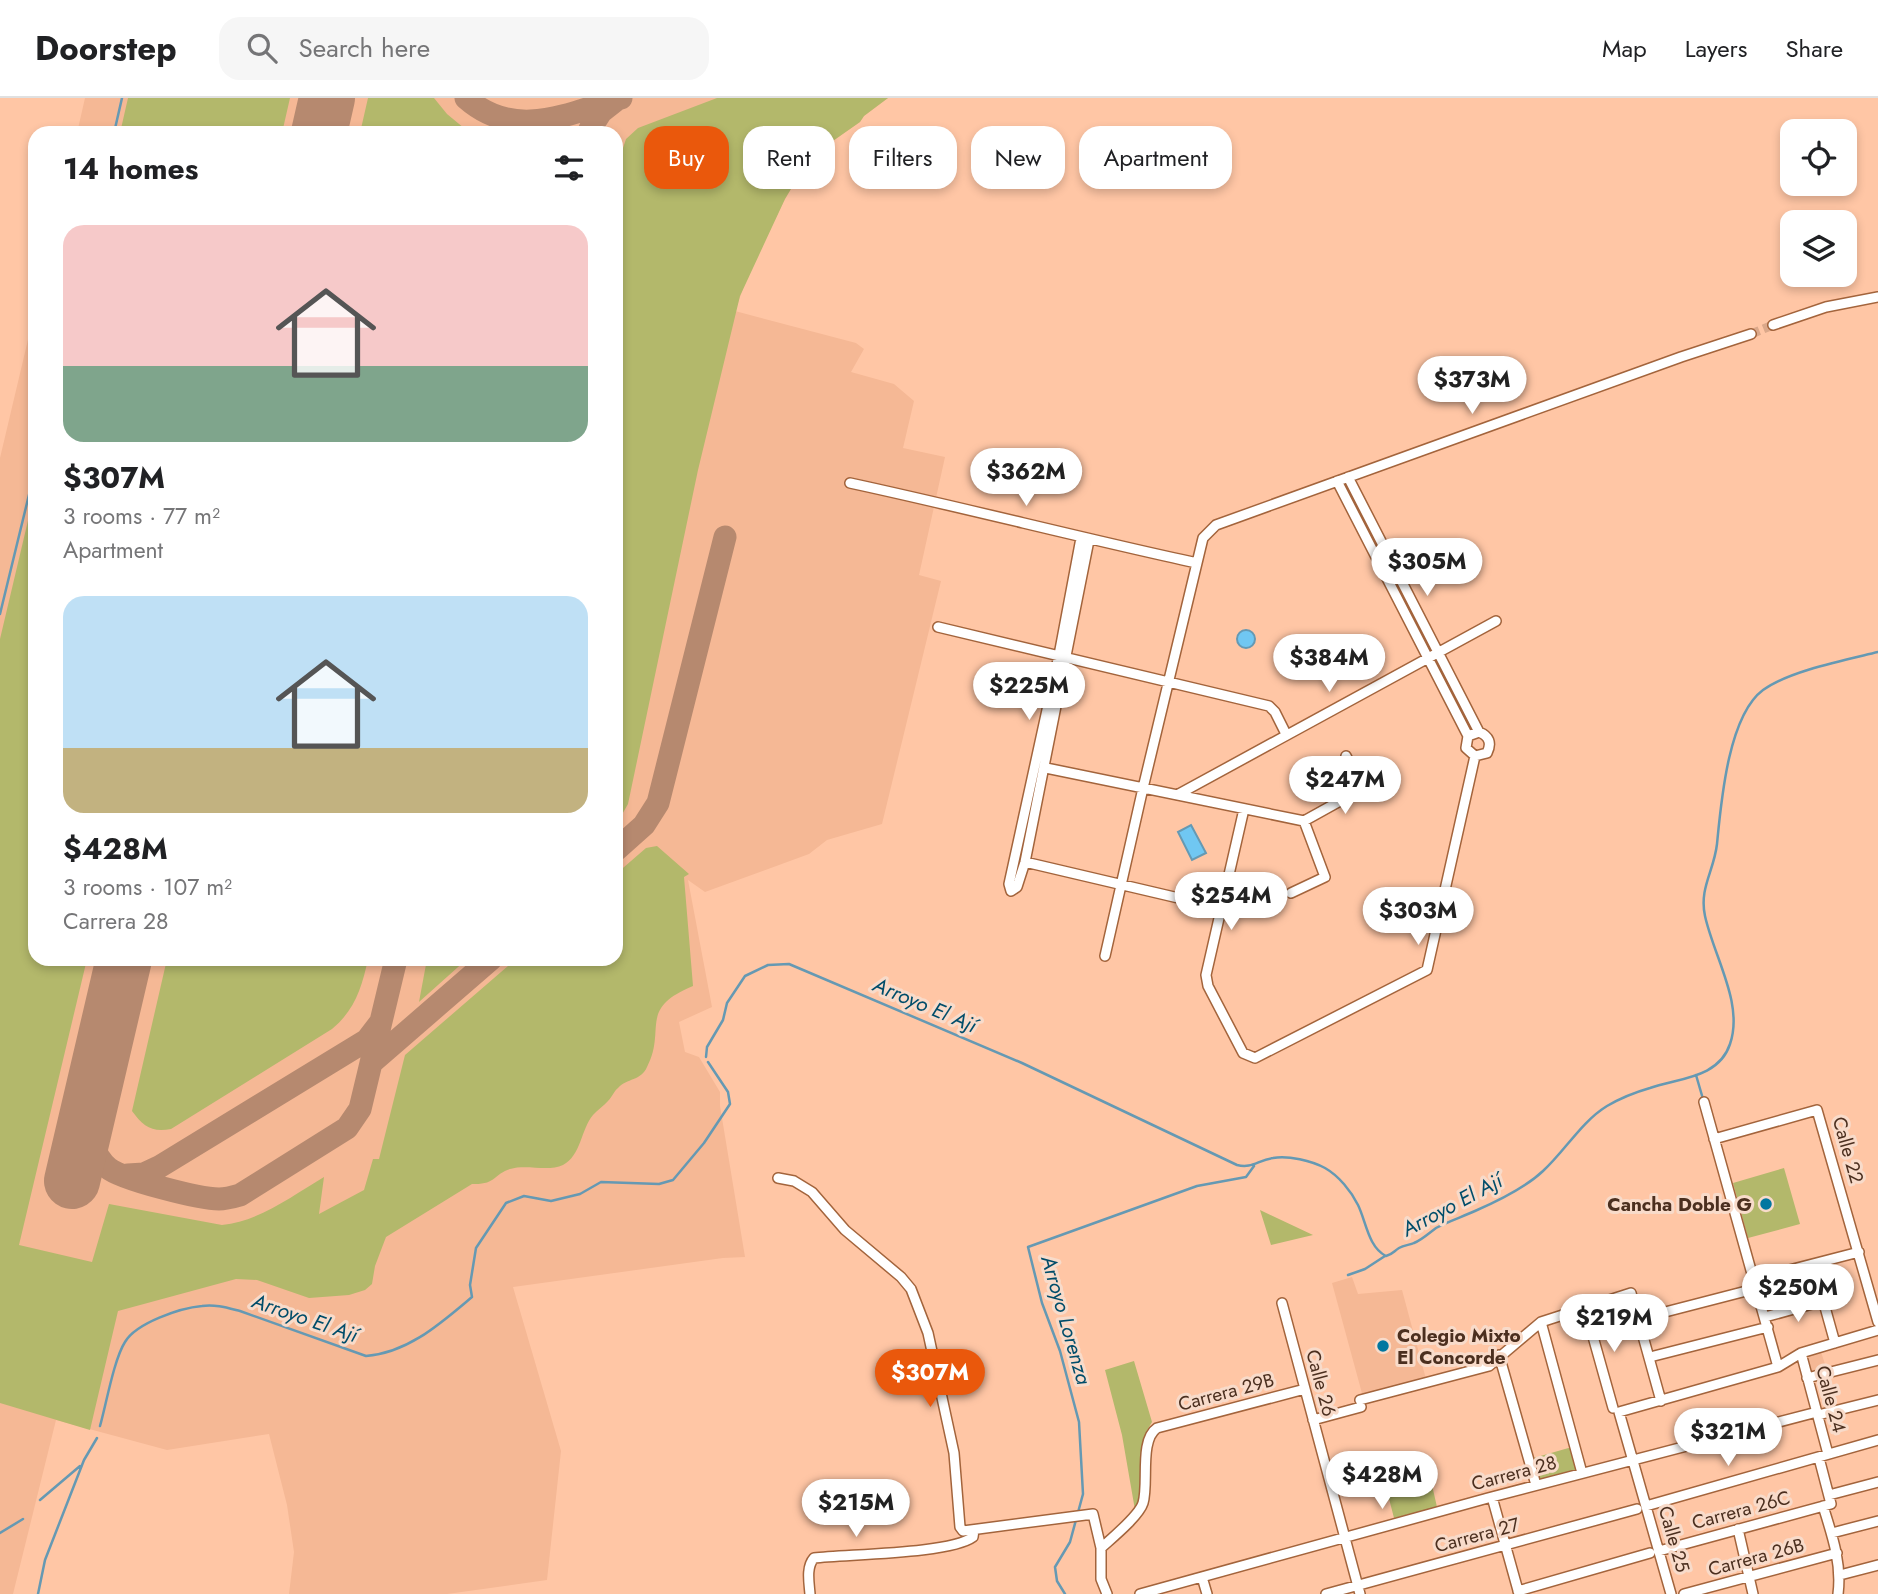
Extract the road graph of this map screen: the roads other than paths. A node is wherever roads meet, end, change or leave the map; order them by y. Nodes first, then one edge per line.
1 (1878, 297) edge
2 (1773, 325) tunnel mouth
3 (1751, 334) tunnel mouth
4 (1348, 477) junction
5 (1338, 481) junction
6 (850, 483) dead end
7 (1085, 539) junction
8 (1197, 563) junction
9 (1496, 621) dead end
10 (938, 627) dead end
11 (1438, 652) junction
12 (1063, 656) junction
13 (1428, 658) junction
14 (1168, 682) junction
15 (1479, 732) junction
16 (1286, 734) junction
17 (1468, 736) junction
18 (1346, 756) dead end
19 (1475, 756) junction
20 (1046, 768) junction
21 (1143, 788) junction
22 (1177, 795) junction
23 (1244, 809) junction
24 (1304, 821) junction
25 (1025, 862) junction
26 (1122, 885) junction
27 (1291, 893) dead end
28 (1221, 908) junction
29 (1105, 956) dead end
30 (1704, 1102) dead end
31 (1714, 1139) junction
32 (778, 1178) dead end
33 (1859, 1252) junction
34 (1813, 1264) junction
35 (1756, 1284) junction
36 (1823, 1301) junction
37 (1282, 1303) dead end
38 (1585, 1308) junction
39 (1638, 1319) junction
40 (1541, 1322) junction
41 (1767, 1322) junction
42 (1878, 1322) edge
43 (1878, 1330) edge
44 (1835, 1343) junction
45 (1801, 1353) junction
46 (1499, 1355) junction
47 (1650, 1357) junction
48 (1878, 1360) edge
49 (1778, 1367) junction
50 (1807, 1378) junction
51 (1305, 1390) junction
52 (1878, 1400) edge
53 (1661, 1401) junction
54 (1616, 1410) junction
55 (1818, 1414) junction
56 (1313, 1420) junction
57 (1878, 1440) edge
58 (1823, 1456) junction
59 (1632, 1461) junction
60 (1583, 1473) junction
61 (1878, 1482) edge
62 (1536, 1485) junction
63 (1492, 1497) junction
64 (1828, 1502) junction
65 (1642, 1508) junction
66 (1878, 1521) edge
67 (974, 1530) junction
68 (1738, 1530) junction
69 (1832, 1533) junction
70 (1345, 1537) junction
71 (1506, 1546) junction
72 (1101, 1548) junction
73 (1655, 1552) junction
74 (1837, 1553) junction
75 (1878, 1565) edge
76 (1840, 1574) junction
77 (1749, 1576) junction
78 (1202, 1577) junction
79 (1359, 1590) edge
80 (1518, 1592) edge
81 (810, 1594) edge
82 (1107, 1594) edge
83 (1140, 1594) edge
84 (1207, 1594) edge
85 (1326, 1594) edge
86 (1671, 1594) edge
87 (1684, 1594) edge
88 (1754, 1594) edge
89 (1838, 1594) edge

1 - 2 street
3 - 4 street
4 - 5 street
4 - 11 street
5 - 8 street
5 - 13 street
6 - 7 street
7 - 8 street
7 - 12 street
8 - 14 street
9 - 11 street
10 - 12 street
11 - 13 street
11 - 15 street
12 - 14 street
12 - 20 street
12 - 25 street
13 - 16 street
13 - 17 street
14 - 16 street
14 - 21 street
15 - 17 street
15 - 19 street
16 - 22 street
17 - 19 street
18 - 24 street
19 - 28 street
20 - 21 street
20 - 25 street
21 - 22 street
21 - 26 street
22 - 23 street
23 - 24 street
23 - 28 street
24 - 27 street
25 - 26 street
26 - 28 street
26 - 29 street
30 - 31 street
31 - 33 street, Calle 22
31 - 35 street
32 - 67 street
33 - 34 street
33 - 42 street, Calle 22
34 - 35 street
34 - 36 street
35 - 39 street
35 - 41 street
36 - 41 street
36 - 44 street
37 - 51 street, Calle 26
38 - 39 street
38 - 40 street
38 - 54 street, Calle 25
39 - 47 street
40 - 46 street
40 - 60 street
41 - 47 street
41 - 49 street
43 - 44 street
44 - 45 street
45 - 49 street
45 - 50 street, Calle 24
46 - 56 street
46 - 62 street
47 - 53 street
48 - 50 street
49 - 53 street
50 - 55 street, Calle 24
51 - 56 street, Calle 26
51 - 72 street, Carrera 29B
52 - 55 street, Carrera 28
53 - 54 street
54 - 59 street, Calle 25
55 - 58 street, Calle 24
55 - 59 street, Carrera 28
56 - 70 street, Calle 26
57 - 58 street, Carrera 27
58 - 64 street, Calle 24
58 - 65 street, Carrera 27
59 - 60 street, Carrera 28
59 - 65 street, Calle 25
60 - 62 street, Carrera 28
61 - 64 street, Carrera 26C
62 - 63 street, Carrera 28
63 - 70 street, Carrera 28
63 - 71 street
64 - 68 street, Carrera 26C
64 - 69 street, Calle 24
65 - 71 street, Carrera 27
65 - 73 street, Calle 25
66 - 69 street
67 - 72 street
67 - 81 street
68 - 73 street, Carrera 26C
68 - 77 street
69 - 74 street, Calle 24
70 - 78 street, Carrera 28
70 - 79 street, Calle 26
71 - 79 street, Carrera 27
71 - 80 street
72 - 82 street
73 - 80 street, Carrera 26C
73 - 86 street, Calle 25
74 - 76 street, Calle 24
74 - 77 street, Carrera 26B
75 - 76 street
76 - 89 street, Calle 24
77 - 87 street, Carrera 26B
77 - 88 street
78 - 83 street, Carrera 28
78 - 84 street
79 - 85 street, Carrera 27

